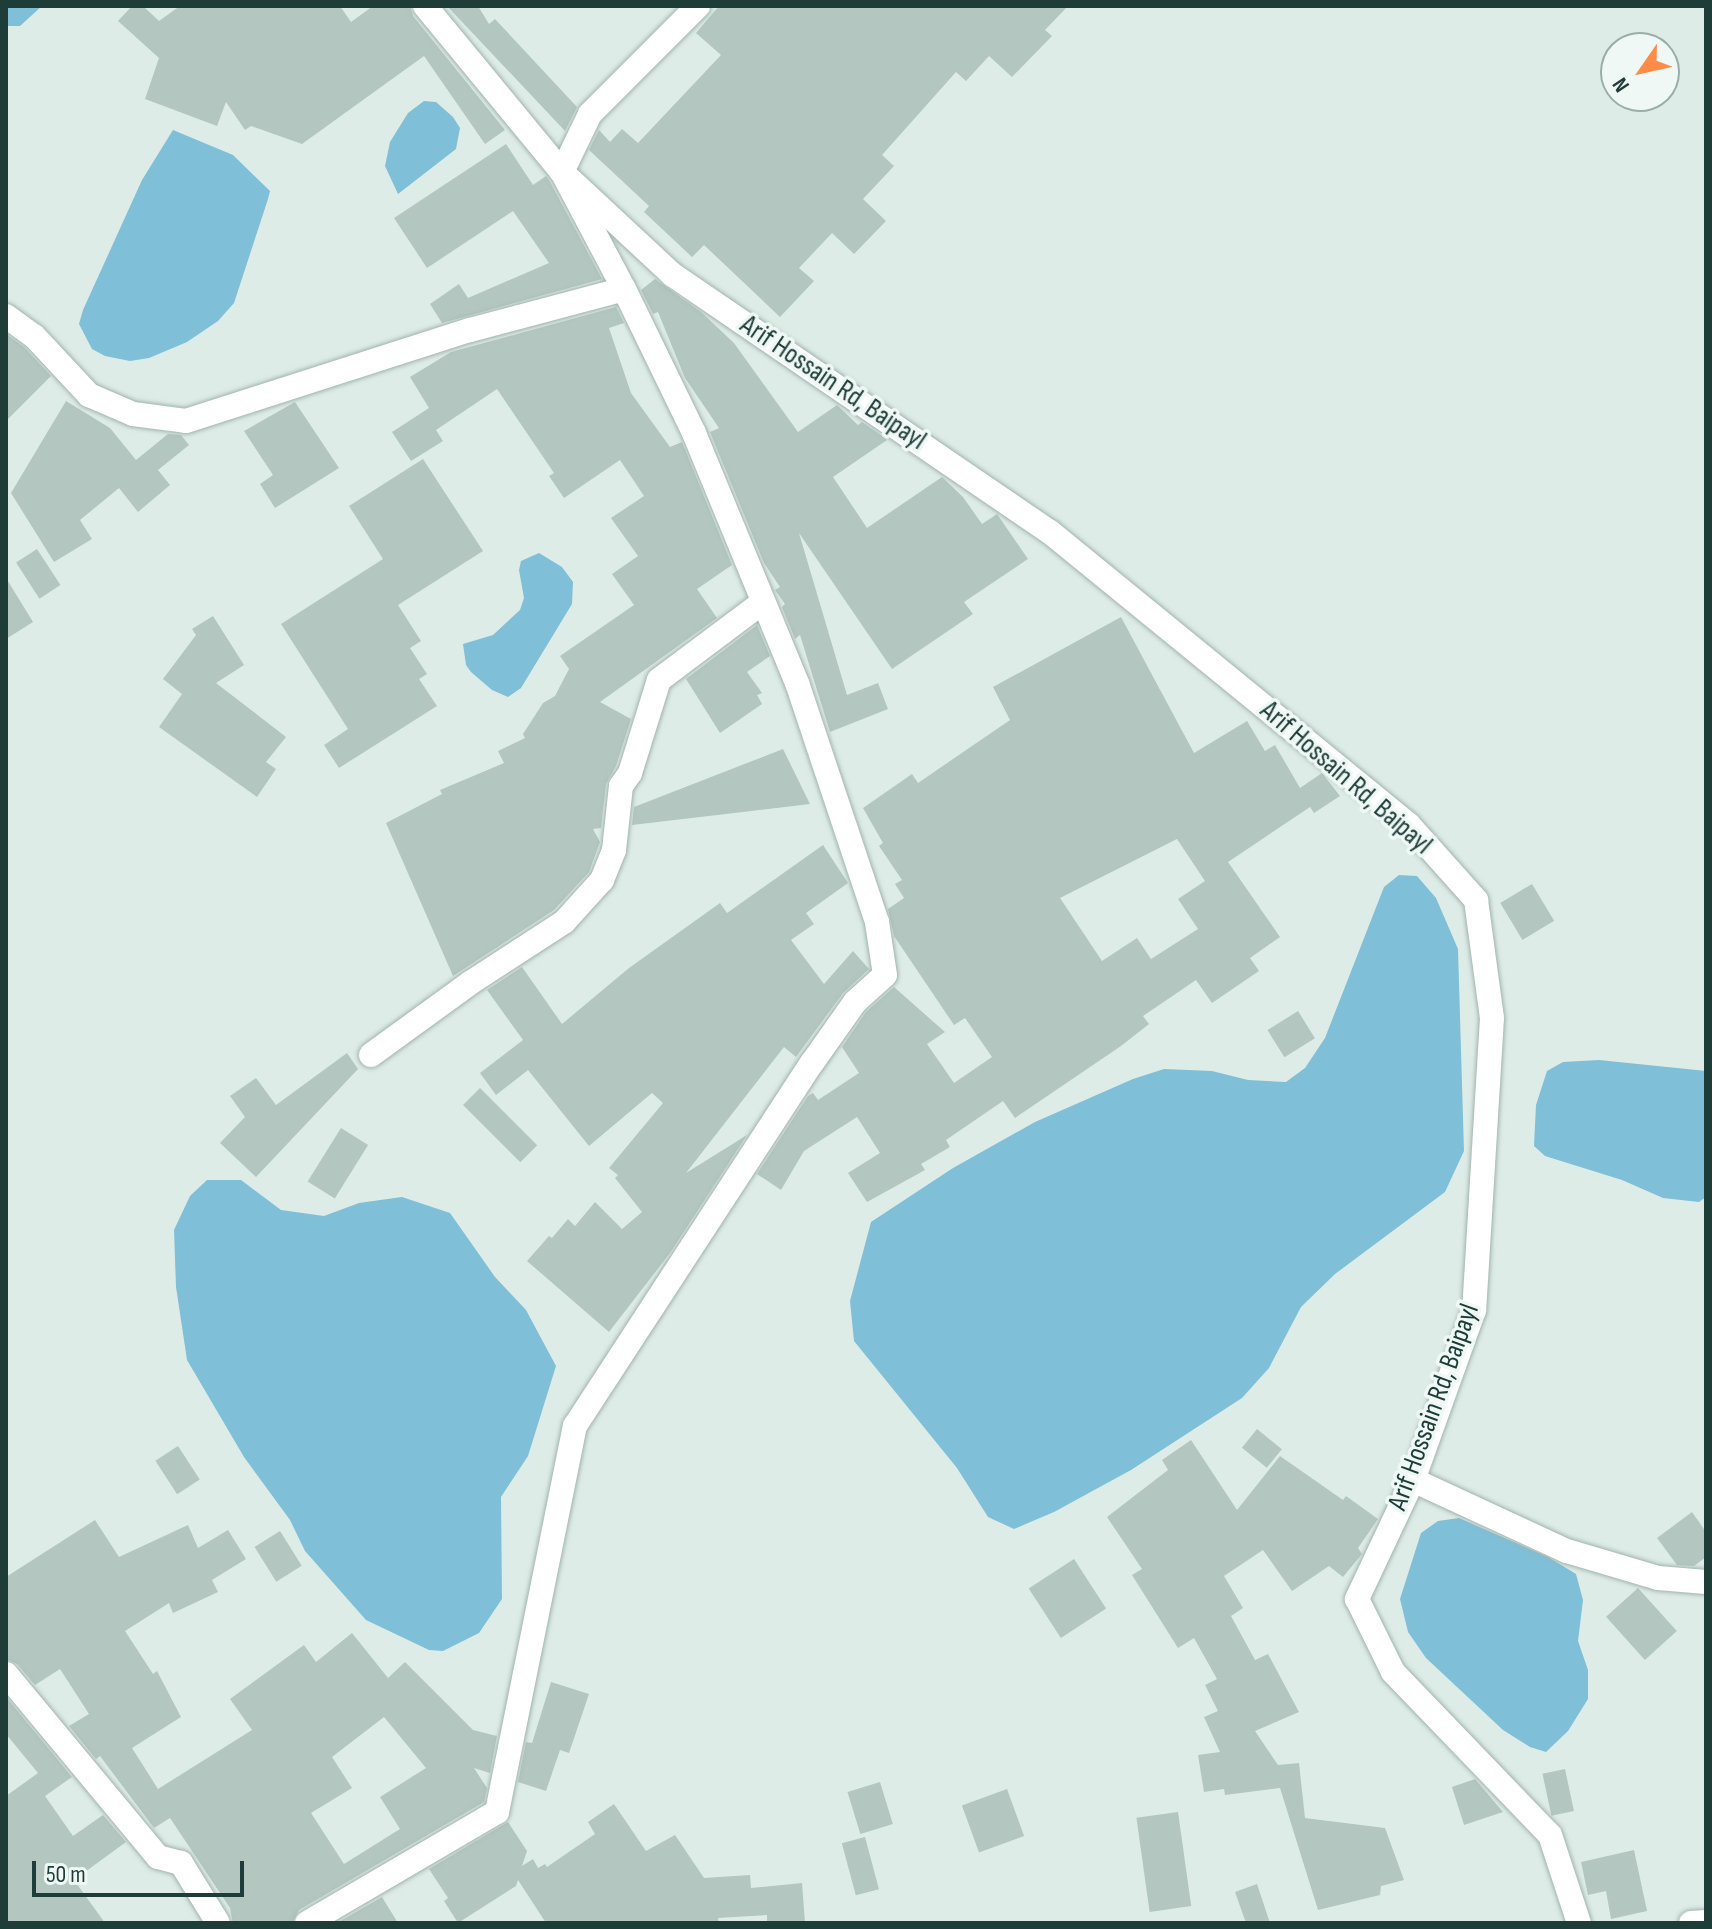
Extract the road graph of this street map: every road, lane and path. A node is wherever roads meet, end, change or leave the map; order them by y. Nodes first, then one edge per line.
1 (425, 6) edge
2 (698, 6) edge
3 (562, 172) junction
4 (624, 289) junction
5 (6, 316) edge
6 (763, 602) junction
7 (371, 1055) dead end
8 (1413, 1480) junction
9 (1706, 1582) edge
10 (6, 1674) edge
11 (1706, 1922) edge
12 (218, 1923) edge
13 (307, 1923) edge
14 (1579, 1923) edge
15 (1691, 1923) edge

1 - 3 street, Arif Hossain Rd, Baipayl
2 - 3 street
3 - 4 street
3 - 8 street, Arif Hossain Rd, Baipayl
4 - 5 street
4 - 6 street
6 - 7 street
6 - 13 street
8 - 9 street
8 - 14 street, Arif Hossain Rd, Baipayl
10 - 12 street
11 - 15 street

